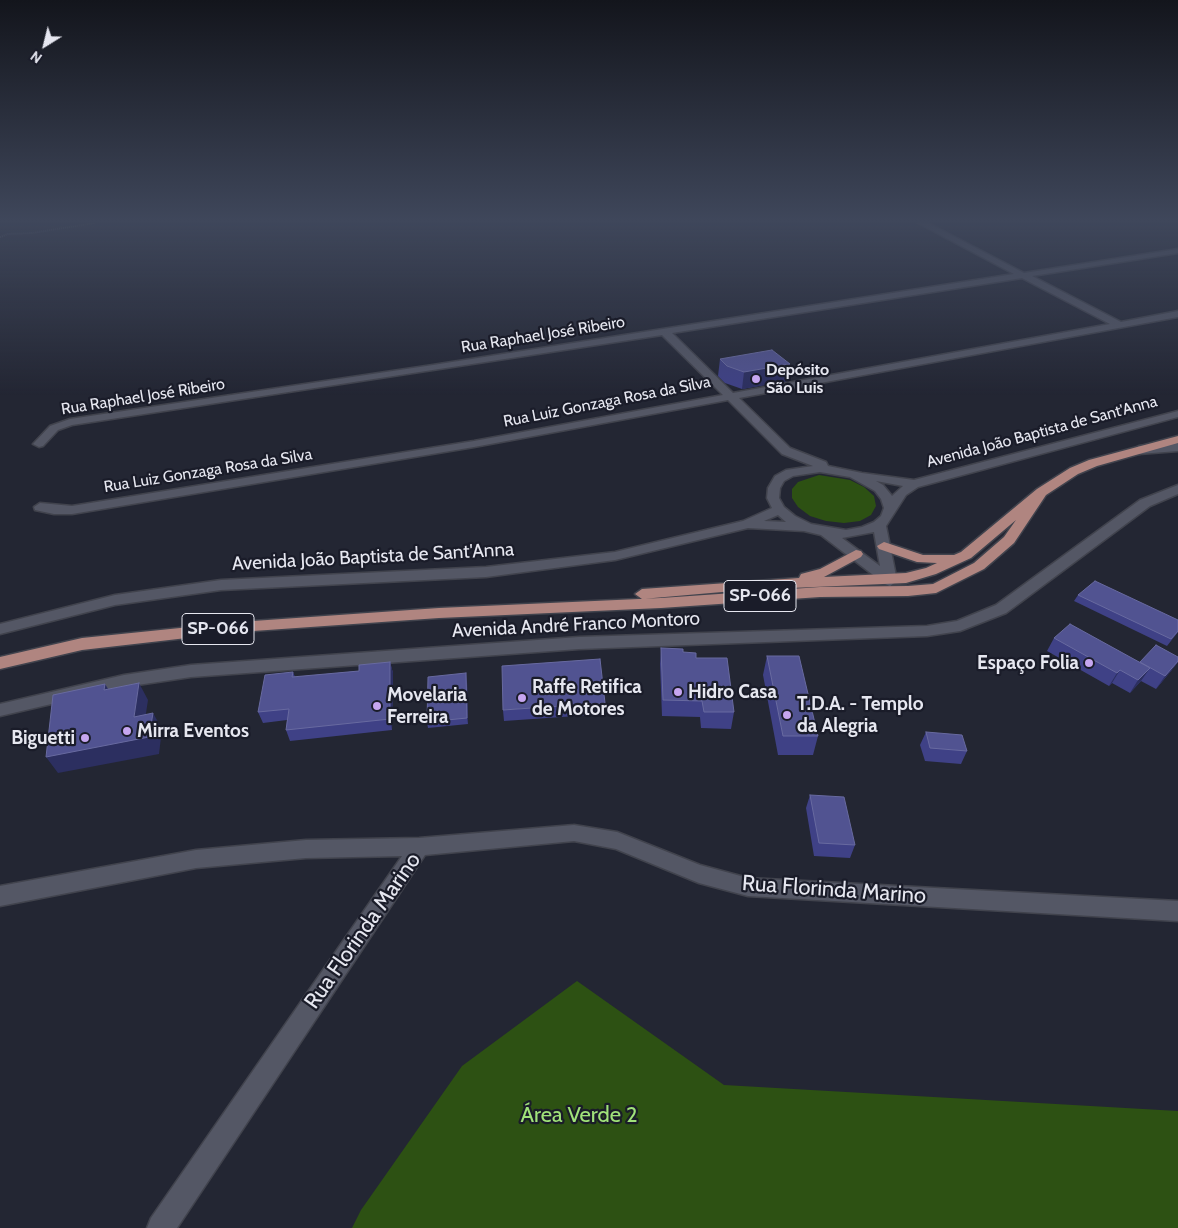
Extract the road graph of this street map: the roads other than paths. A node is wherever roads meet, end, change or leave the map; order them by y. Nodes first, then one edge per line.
1 (994, 280) edge
2 (1031, 280) edge
3 (1178, 314) edge
4 (1118, 324) junction
5 (664, 331) junction
6 (732, 396) junction
7 (1178, 414) edge
8 (1178, 440) edge
9 (39, 444) dead end
10 (1178, 447) edge
11 (786, 450) junction
12 (1137, 450) junction
13 (837, 470) junction
14 (854, 474) junction
15 (780, 479) junction
16 (914, 484) junction
17 (1178, 489) edge
18 (1041, 492) junction
19 (40, 507) dead end
20 (890, 508) junction
21 (779, 509) junction
22 (747, 524) junction
23 (879, 525) junction
24 (806, 527) junction
25 (826, 532) junction
26 (884, 546) junction
27 (856, 554) junction
28 (966, 556) junction
29 (890, 580) junction
30 (745, 585) junction
31 (936, 588) junction
32 (820, 592) junction
33 (438, 613) junction
34 (0, 629) edge
35 (0, 663) edge
36 (0, 710) edge
37 (419, 847) junction
38 (0, 896) edge
39 (1178, 911) edge
40 (160, 1227) edge

1 - 5 street, Rua Raphael José Ribeiro
2 - 4 street
3 - 4 street, Rua Luiz Gonzaga Rosa da Silva
4 - 6 street, Rua Luiz Gonzaga Rosa da Silva
5 - 6 street
5 - 9 street, Rua Raphael José Ribeiro
6 - 11 street
6 - 19 street, Rua Luiz Gonzaga Rosa da Silva
7 - 16 street, Avenida João Baptista de Sant'Anna
8 - 12 main road, SP-066
10 - 12 street
11 - 13 street
11 - 15 street
12 - 18 main road, SP-066
13 - 14 street
13 - 15 street
14 - 16 street, Avenida João Baptista de Sant'Anna
14 - 20 street
15 - 21 street
16 - 20 street, Avenida João Baptista de Sant'Anna
17 - 36 street, Avenida André Franco Montoro
18 - 28 main road, SP-066
18 - 31 main road, SP-066
20 - 23 street, Avenida João Baptista de Sant'Anna
21 - 22 street, Avenida João Baptista de Sant'Anna
21 - 24 street
22 - 24 street, Avenida João Baptista de Sant'Anna
22 - 34 street, Avenida João Baptista de Sant'Anna
23 - 25 street
23 - 26 street
24 - 25 street
25 - 27 street
26 - 28 main road
26 - 29 street
27 - 29 street
27 - 30 main road
28 - 29 main road, SP-066
29 - 30 main road, SP-066
29 - 31 main road
29 - 32 main road
30 - 33 main road, SP-066
31 - 32 main road, SP-066
32 - 33 main road, SP-066
33 - 35 main road, SP-066
37 - 38 street
37 - 39 street, Rua Florinda Marino
37 - 40 street, Rua Florinda Marino

